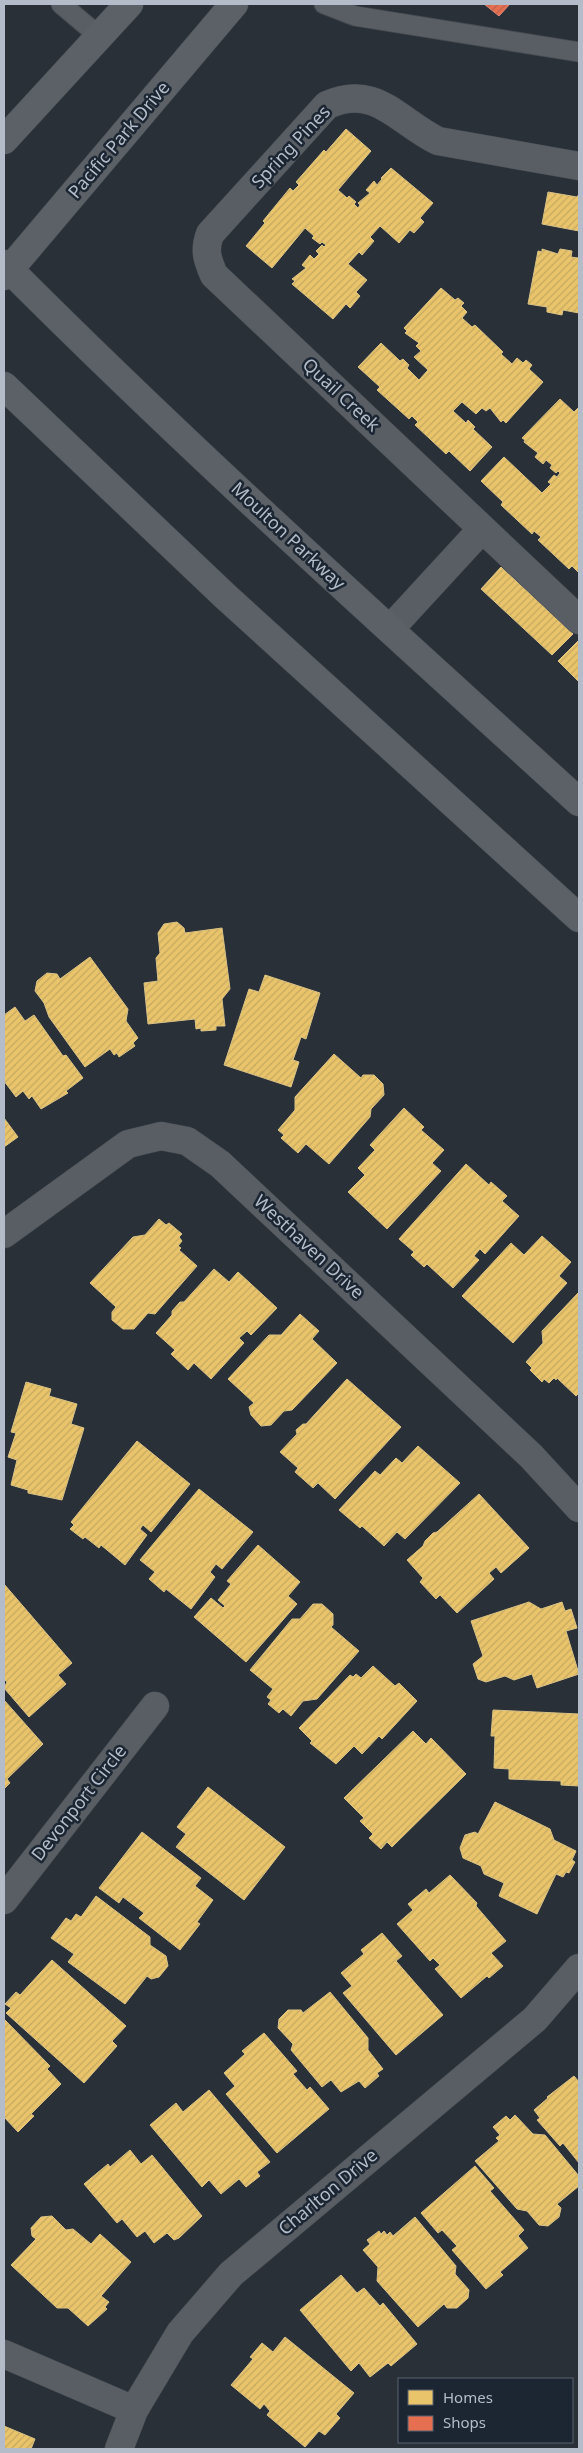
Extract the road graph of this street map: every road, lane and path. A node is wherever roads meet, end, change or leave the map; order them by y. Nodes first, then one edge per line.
1 (61, 4) edge
2 (129, 4) edge
3 (234, 4) edge
4 (324, 4) edge
5 (100, 37) junction
6 (579, 52) edge
7 (4, 140) edge
8 (579, 166) edge
9 (206, 257) joint
10 (6, 270) edge
11 (4, 386) edge
12 (482, 529) junction
13 (579, 620) edge
14 (390, 629) junction
15 (579, 802) edge
16 (579, 918) edge
17 (4, 1234) edge
18 (579, 1508) edge
19 (155, 1706) dead end
20 (4, 1900) edge
21 (579, 1968) edge
22 (4, 2354) edge
23 (134, 2410) junction
24 (118, 2449) edge

1 - 5 lane
2 - 5 main road
3 - 10 main road, Pacific Park Drive
4 - 6 lane
5 - 7 main road
8 - 9 street, Spring Pines
9 - 12 street, Quail Creek
10 - 14 main road, Moulton Parkway
11 - 16 main road
12 - 13 street, Quail Creek
12 - 14 street
14 - 15 main road, Moulton Parkway
17 - 18 street, Westhaven Drive
19 - 20 street, Devonport Circle
21 - 23 street, Charlton Drive
22 - 23 street
23 - 24 street, Charlton Drive

